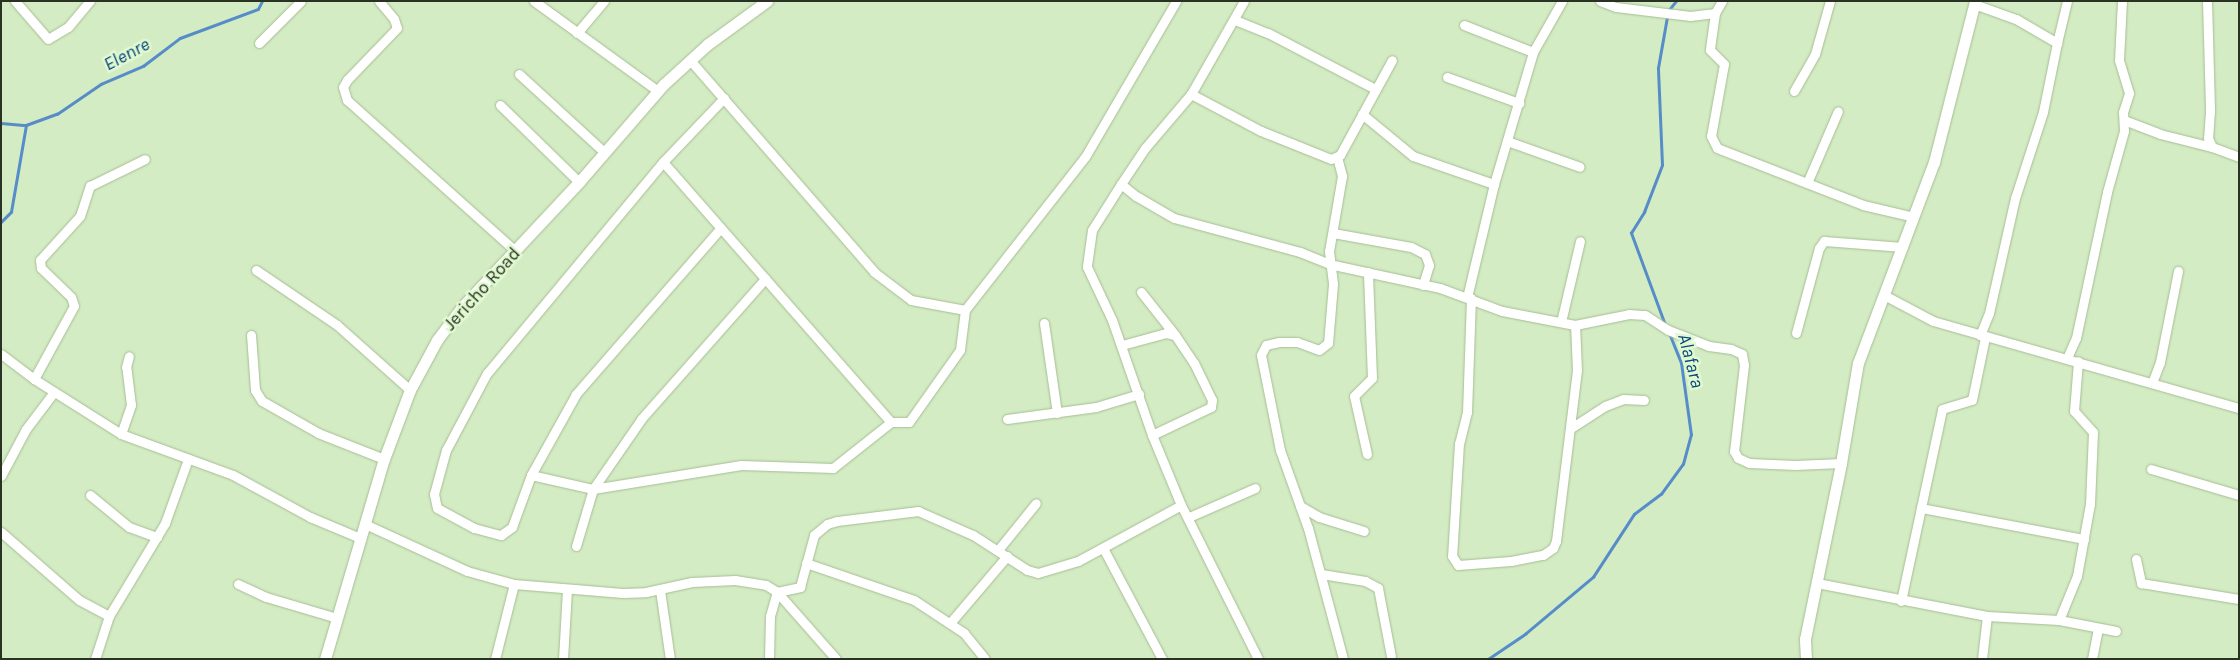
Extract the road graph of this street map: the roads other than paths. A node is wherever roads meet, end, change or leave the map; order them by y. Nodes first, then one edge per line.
1 (15, 1) edge
2 (90, 1) edge
3 (301, 1) edge
4 (379, 1) edge
5 (534, 1) edge
6 (604, 1) edge
7 (767, 1) edge
8 (1176, 1) edge
9 (1244, 1) edge
10 (1562, 1) edge
11 (1600, 1) edge
12 (1722, 1) edge
13 (1830, 1) edge
14 (2066, 1) edge
15 (2122, 1) edge
16 (2208, 1) edge
17 (1975, 3) edge
18 (1617, 4) edge
19 (1714, 13) junction
20 (1235, 20) junction
21 (1464, 25) dead end
22 (577, 32) junction
23 (259, 43) dead end
24 (2057, 43) junction
25 (1533, 52) junction
26 (690, 60) junction
27 (1392, 60) dead end
28 (519, 74) dead end
29 (1447, 77) dead end
30 (1376, 89) junction
31 (658, 91) junction
32 (1794, 91) dead end
33 (1191, 94) junction
34 (724, 98) junction
35 (1519, 103) junction
36 (500, 105) dead end
37 (1838, 111) dead end
38 (1362, 114) junction
39 (2124, 120) junction
40 (1507, 141) junction
41 (2212, 147) junction
42 (604, 152) junction
43 (1337, 157) junction
44 (2239, 157) edge
45 (145, 159) dead end
46 (663, 162) junction
47 (1580, 167) dead end
48 (579, 182) junction
49 (1807, 183) junction
50 (1121, 184) junction
51 (1494, 184) junction
52 (1914, 217) junction
53 (721, 228) junction
54 (1332, 233) junction
55 (1580, 241) dead end
56 (1903, 247) junction
57 (515, 251) junction
58 (1329, 264) junction
59 (256, 270) dead end
60 (2178, 271) dead end
61 (1368, 272) junction
62 (765, 278) junction
63 (1423, 285) junction
64 (1141, 292) dead end
65 (1884, 295) junction
66 (1469, 297) junction
67 (965, 310) junction
68 (1561, 322) junction
69 (1044, 323) dead end
70 (1576, 326) junction
71 (1796, 334) dead end
72 (251, 335) dead end
73 (1175, 335) junction
74 (1983, 336) junction
75 (1122, 345) junction
76 (1, 354) edge
77 (129, 356) dead end
78 (2067, 358) junction
79 (2078, 361) junction
80 (34, 379) junction
81 (2152, 383) junction
82 (410, 390) junction
83 (54, 392) junction
84 (1139, 394) junction
85 (1644, 400) dead end
86 (2239, 408) edge
87 (1057, 412) junction
88 (1007, 419) dead end
89 (891, 422) junction
90 (1571, 428) junction
91 (121, 434) junction
92 (1152, 435) junction
93 (1367, 454) dead end
94 (188, 459) junction
95 (384, 460) junction
96 (1842, 463) junction
97 (2151, 469) dead end
98 (531, 475) junction
99 (1, 476) edge
100 (1255, 488) dead end
101 (593, 489) junction
102 (90, 495) dead end
103 (2239, 495) edge
104 (1036, 503) dead end
105 (1181, 505) junction
106 (1300, 506) junction
107 (1921, 508) junction
108 (1189, 517) junction
109 (364, 524) junction
110 (1, 532) edge
111 (1364, 532) dead end
112 (157, 537) junction
113 (360, 538) junction
114 (2084, 539) junction
115 (576, 546) dead end
116 (1103, 548) junction
117 (998, 550) junction
118 (1007, 556) junction
119 (2136, 560) dead end
120 (806, 563) junction
121 (1321, 574) junction
122 (1817, 583) junction
123 (238, 584) dead end
124 (514, 584) junction
125 (567, 590) junction
126 (660, 590) junction
127 (777, 592) junction
128 (2239, 599) edge
129 (1901, 601) junction
130 (109, 616) junction
131 (1987, 616) junction
132 (337, 618) junction
133 (2059, 620) junction
134 (950, 624) junction
135 (2098, 629) junction
136 (2116, 631) dead end
137 (1392, 656) dead end
138 (95, 659) edge
139 (325, 659) edge
140 (495, 659) edge
141 (563, 659) edge
142 (670, 659) edge
143 (768, 659) edge
144 (836, 659) edge
145 (985, 659) edge
146 (1162, 659) edge
147 (1258, 659) edge
148 (1343, 659) edge
149 (1806, 659) edge
150 (1982, 659) edge
151 (2092, 659) edge

1 - 2 street
3 - 23 street
4 - 57 street
5 - 22 street
6 - 22 street
7 - 26 street, Jericho Road
8 - 67 street
9 - 20 street
10 - 25 street
11 - 18 street
12 - 19 street
13 - 32 street
14 - 24 street
15 - 39 street
16 - 41 street
17 - 24 street
17 - 52 street
18 - 19 street
19 - 49 street
20 - 30 street
20 - 33 street
21 - 25 street
22 - 31 street
24 - 74 street
25 - 35 street
26 - 31 street, Jericho Road
26 - 34 street
27 - 30 street
28 - 42 street
29 - 35 street
30 - 38 street
31 - 42 street, Jericho Road
33 - 43 street
33 - 50 street
34 - 46 street
34 - 67 street
35 - 40 street
36 - 48 street
37 - 49 street
38 - 43 street
38 - 51 street
39 - 41 street
39 - 78 street
40 - 47 street
40 - 51 street
41 - 44 street
42 - 48 street, Jericho Road
43 - 54 street
45 - 80 street
46 - 53 street
46 - 98 street
48 - 57 street, Jericho Road
49 - 52 street
50 - 58 street
50 - 75 street
51 - 66 street
52 - 56 street
53 - 62 street
53 - 98 street
54 - 58 street
54 - 63 street
55 - 68 street
56 - 65 street
56 - 71 street
57 - 82 street, Jericho Road
58 - 61 street
58 - 106 street
59 - 82 street
60 - 81 street
61 - 63 street
61 - 93 street
62 - 89 street
62 - 101 street
63 - 66 street
64 - 73 street
65 - 74 street
65 - 96 street
66 - 68 street
66 - 90 street
67 - 89 street
68 - 70 street
69 - 87 street
70 - 90 street
70 - 96 street
72 - 95 street
73 - 75 street
73 - 92 street
74 - 78 street
74 - 107 street
75 - 84 street
76 - 80 street
77 - 91 street
78 - 79 street
79 - 81 street
79 - 114 street
80 - 83 street
81 - 86 street
82 - 95 street, Jericho Road
83 - 91 street
83 - 99 street
84 - 87 street
84 - 92 street
85 - 90 street
87 - 88 street
89 - 101 street
91 - 94 street
92 - 105 street
94 - 112 street
94 - 113 street
95 - 109 street, Jericho Road
96 - 122 street
97 - 103 street
98 - 101 street
100 - 108 street
101 - 115 street
102 - 112 street
104 - 117 street
105 - 108 street
105 - 116 street
106 - 111 street
106 - 121 street
107 - 114 street
107 - 129 street
108 - 147 street
109 - 113 street, Jericho Road
109 - 124 street
110 - 130 street
112 - 130 street
113 - 132 street, Jericho Road
114 - 133 street
116 - 118 street
116 - 146 street
117 - 118 street
117 - 120 street
118 - 134 street
119 - 128 street
120 - 127 street
120 - 134 street
121 - 137 street
121 - 148 street
122 - 129 street
122 - 149 street
123 - 132 street
124 - 125 street
124 - 140 street
125 - 126 street
125 - 141 street
126 - 127 street
126 - 142 street
127 - 143 street
127 - 144 street
129 - 131 street
130 - 138 street
131 - 133 street
131 - 150 street
132 - 139 street, Jericho Road
133 - 135 street
134 - 145 street
135 - 136 street
135 - 151 street

